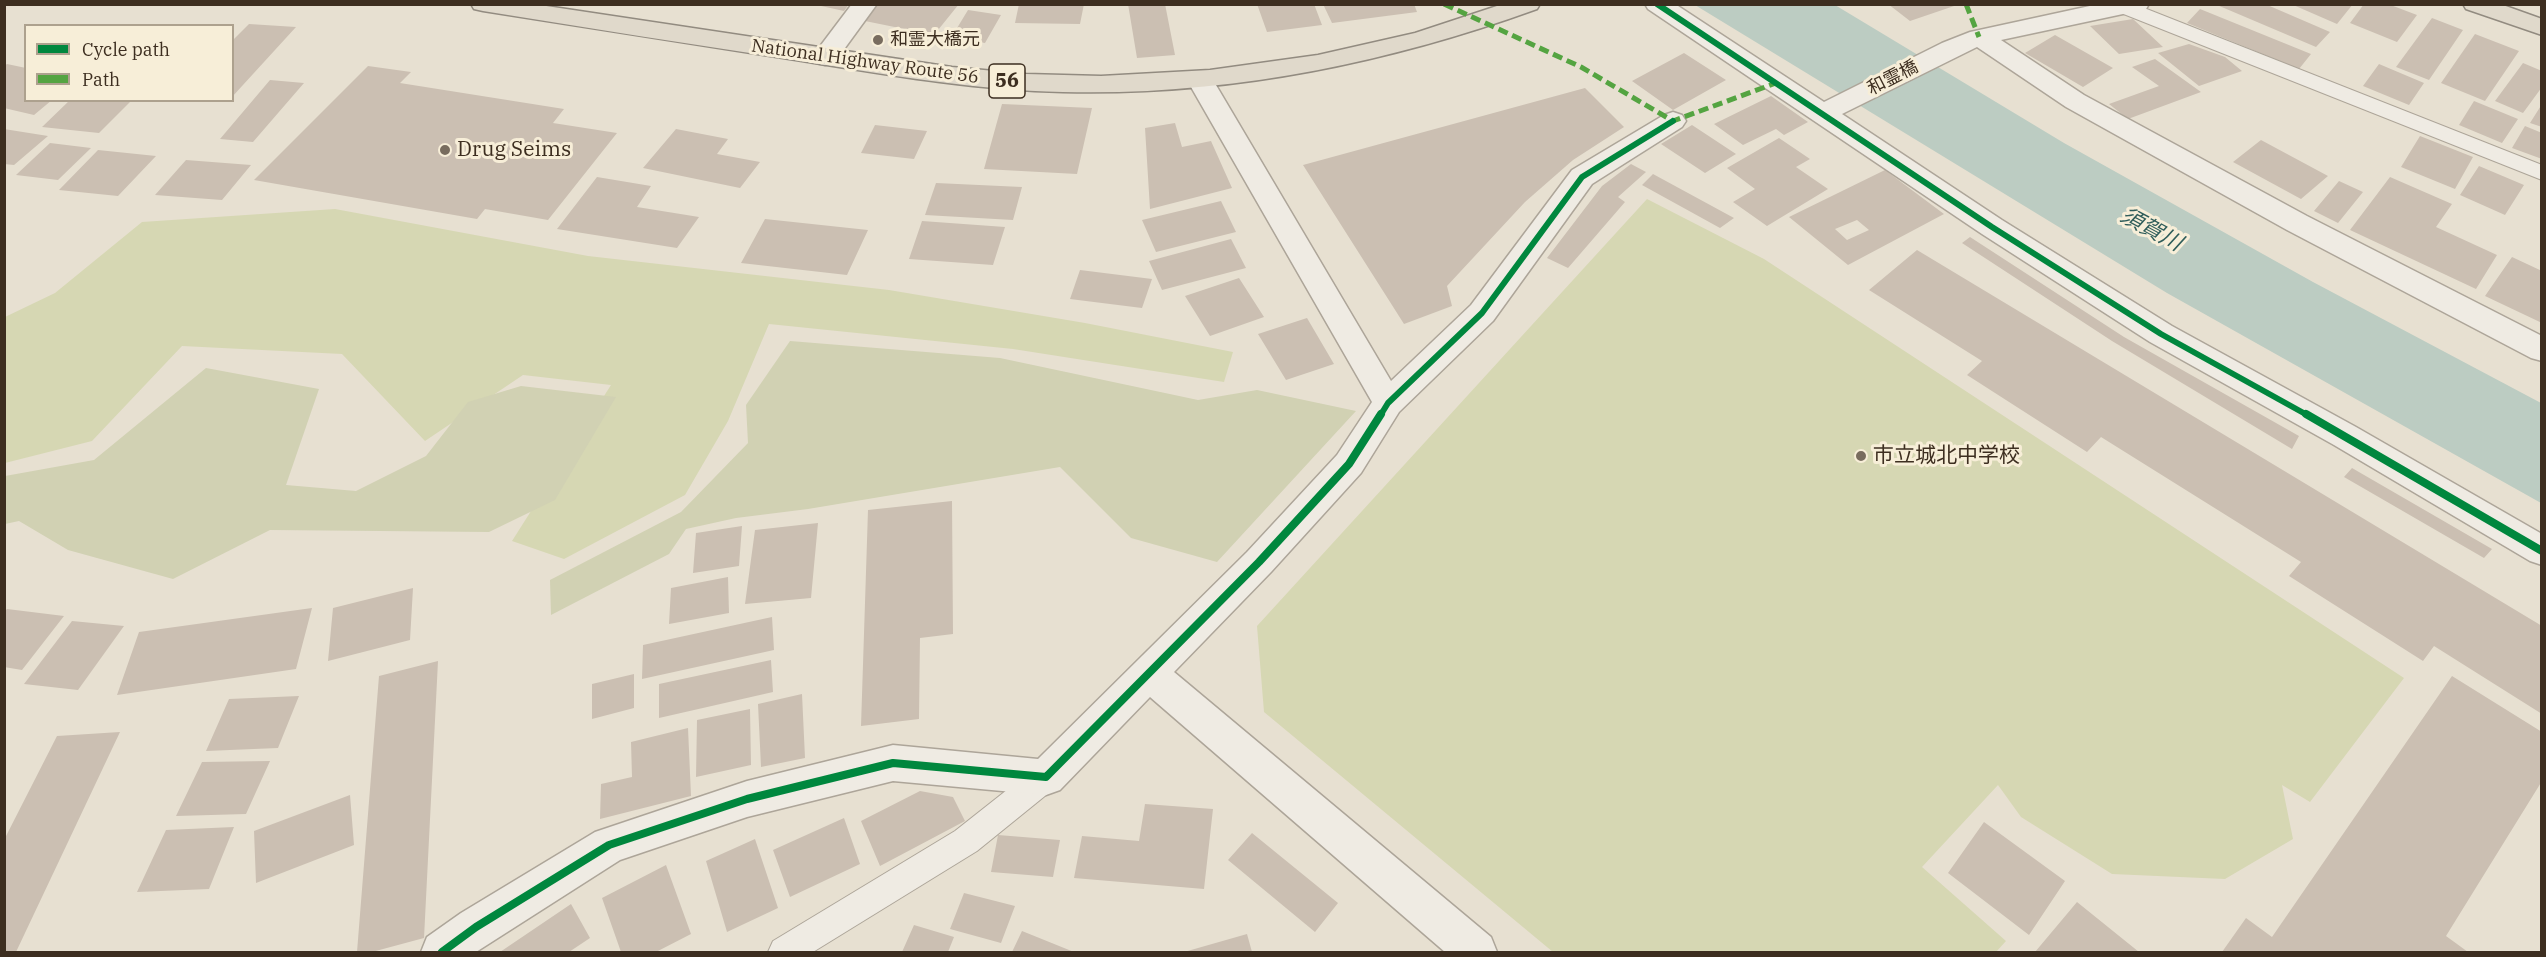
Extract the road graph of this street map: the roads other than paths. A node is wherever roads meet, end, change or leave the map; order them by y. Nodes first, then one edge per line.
1 (483, 4) edge
2 (865, 4) edge
3 (1528, 4) edge
4 (1657, 4) edge
5 (2475, 4) edge
6 (2130, 6) edge
7 (2541, 28) edge
8 (1979, 37) junction
9 (825, 57) junction
10 (1200, 80) junction
11 (1828, 111) junction
12 (1673, 121) dead end
13 (2541, 173) edge
14 (2541, 350) edge
15 (1388, 403) junction
16 (2541, 551) edge
17 (1149, 674) junction
18 (1046, 777) junction
19 (442, 952) edge
20 (784, 952) edge
21 (1476, 952) edge

1 - 9 highway, National Highway Route 56 / 56
2 - 9 street
3 - 10 highway, National Highway Route 56 / 56
4 - 11 street
5 - 7 highway
6 - 8 street, 和霊橋
6 - 13 lane
8 - 11 street, 和霊橋
8 - 14 street
9 - 10 highway, National Highway Route 56 / 56
10 - 15 street
11 - 16 street
12 - 15 street
15 - 17 street
17 - 18 street
17 - 21 street
18 - 19 street
18 - 20 lane

